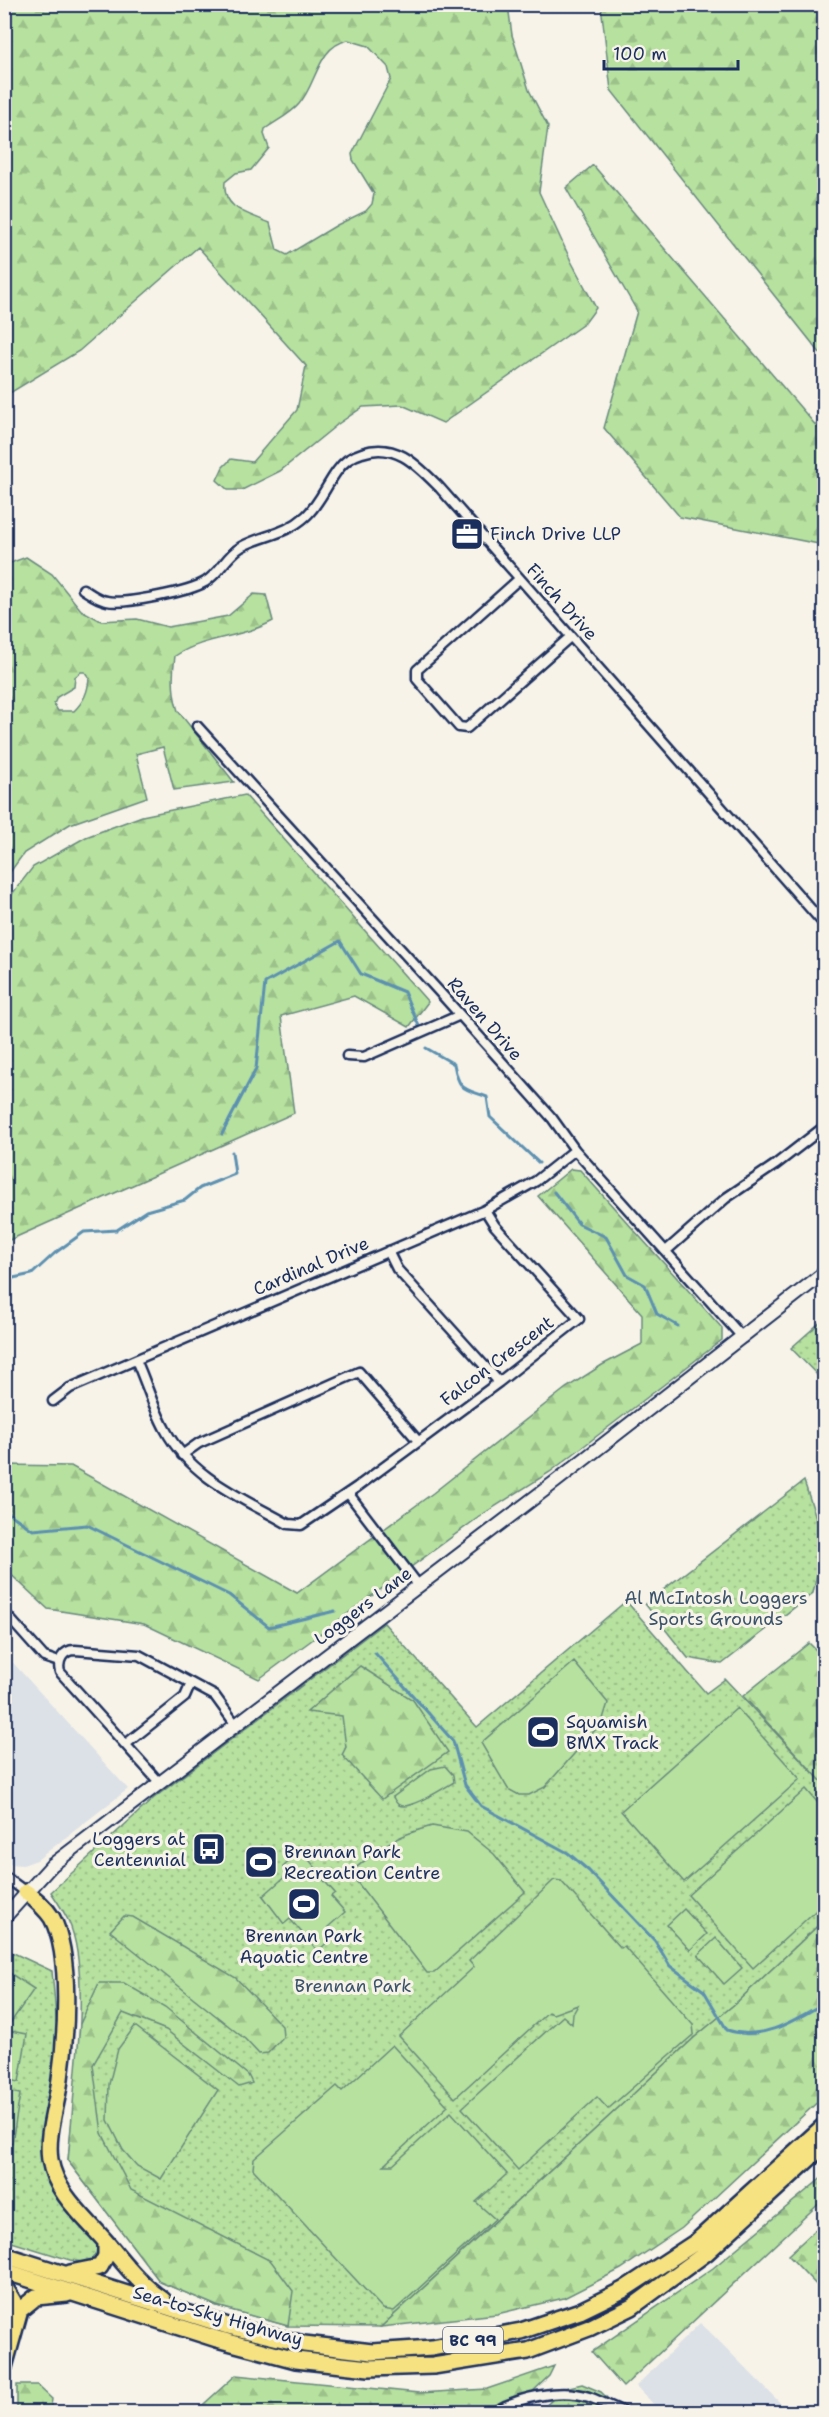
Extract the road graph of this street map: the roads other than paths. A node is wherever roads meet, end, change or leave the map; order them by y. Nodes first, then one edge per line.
1 (519, 579) junction
2 (83, 589) dead end
3 (570, 637) junction
4 (197, 726) dead end
5 (825, 924) edge
6 (460, 1015) junction
7 (347, 1056) dead end
8 (825, 1127) edge
9 (574, 1150) junction
10 (485, 1210) junction
11 (388, 1251) junction
12 (666, 1251) junction
13 (825, 1273) edge
14 (743, 1338) junction
15 (136, 1360) junction
16 (499, 1382) junction
17 (53, 1401) dead end
18 (418, 1441) junction
19 (182, 1455) junction
20 (348, 1493) junction
21 (419, 1586) junction
22 (4, 1612) edge
23 (59, 1662) junction
24 (191, 1683) junction
25 (236, 1725) junction
26 (126, 1744) junction
27 (160, 1783) junction
28 (4, 1875) edge
29 (26, 1892) junction
30 (4, 1918) edge
31 (825, 2126) edge
32 (825, 2145) edge
33 (106, 2242) junction
34 (4, 2255) edge
35 (4, 2271) edge
36 (64, 2274) junction
37 (4, 2286) edge
38 (73, 2293) junction
39 (175, 2308) junction
40 (13, 2330) junction
41 (4, 2367) edge
42 (494, 2412) edge
43 (623, 2412) edge

1 - 2 street, Finch Drive
1 - 3 street, Finch Drive
1 - 3 street
3 - 5 street, Finch Drive
4 - 6 street, Raven Drive
6 - 7 street
6 - 9 street, Raven Drive
8 - 12 street
9 - 10 street, Cardinal Drive
9 - 12 street, Raven Drive
10 - 11 street, Cardinal Drive
10 - 16 street, Falcon Crescent
11 - 15 street, Cardinal Drive
11 - 16 street
12 - 14 street, Raven Drive
13 - 14 street, Loggers Lane
14 - 21 street, Loggers Lane
15 - 17 street, Cardinal Drive
15 - 19 street, Falcon Crescent
16 - 18 street, Falcon Crescent
18 - 19 street
18 - 20 street, Falcon Crescent
19 - 20 street, Falcon Crescent
20 - 21 street
21 - 25 street, Loggers Lane
22 - 23 street
23 - 24 street
23 - 26 street
24 - 25 street
24 - 26 street
25 - 27 street, Loggers Lane
26 - 27 street
27 - 29 street, Loggers Lane
28 - 29 street
29 - 30 street
29 - 33 highway
31 - 39 highway, Sea-to-Sky Highway / BC 99
32 - 38 highway, Sea-to-Sky Highway
33 - 36 highway
33 - 39 highway
34 - 36 highway, Sea-to-Sky Highway / BC 99
35 - 38 highway, Sea-to-Sky Highway
36 - 39 highway, Sea-to-Sky Highway / BC 99
37 - 40 highway
38 - 40 highway
40 - 41 highway
42 - 43 street

